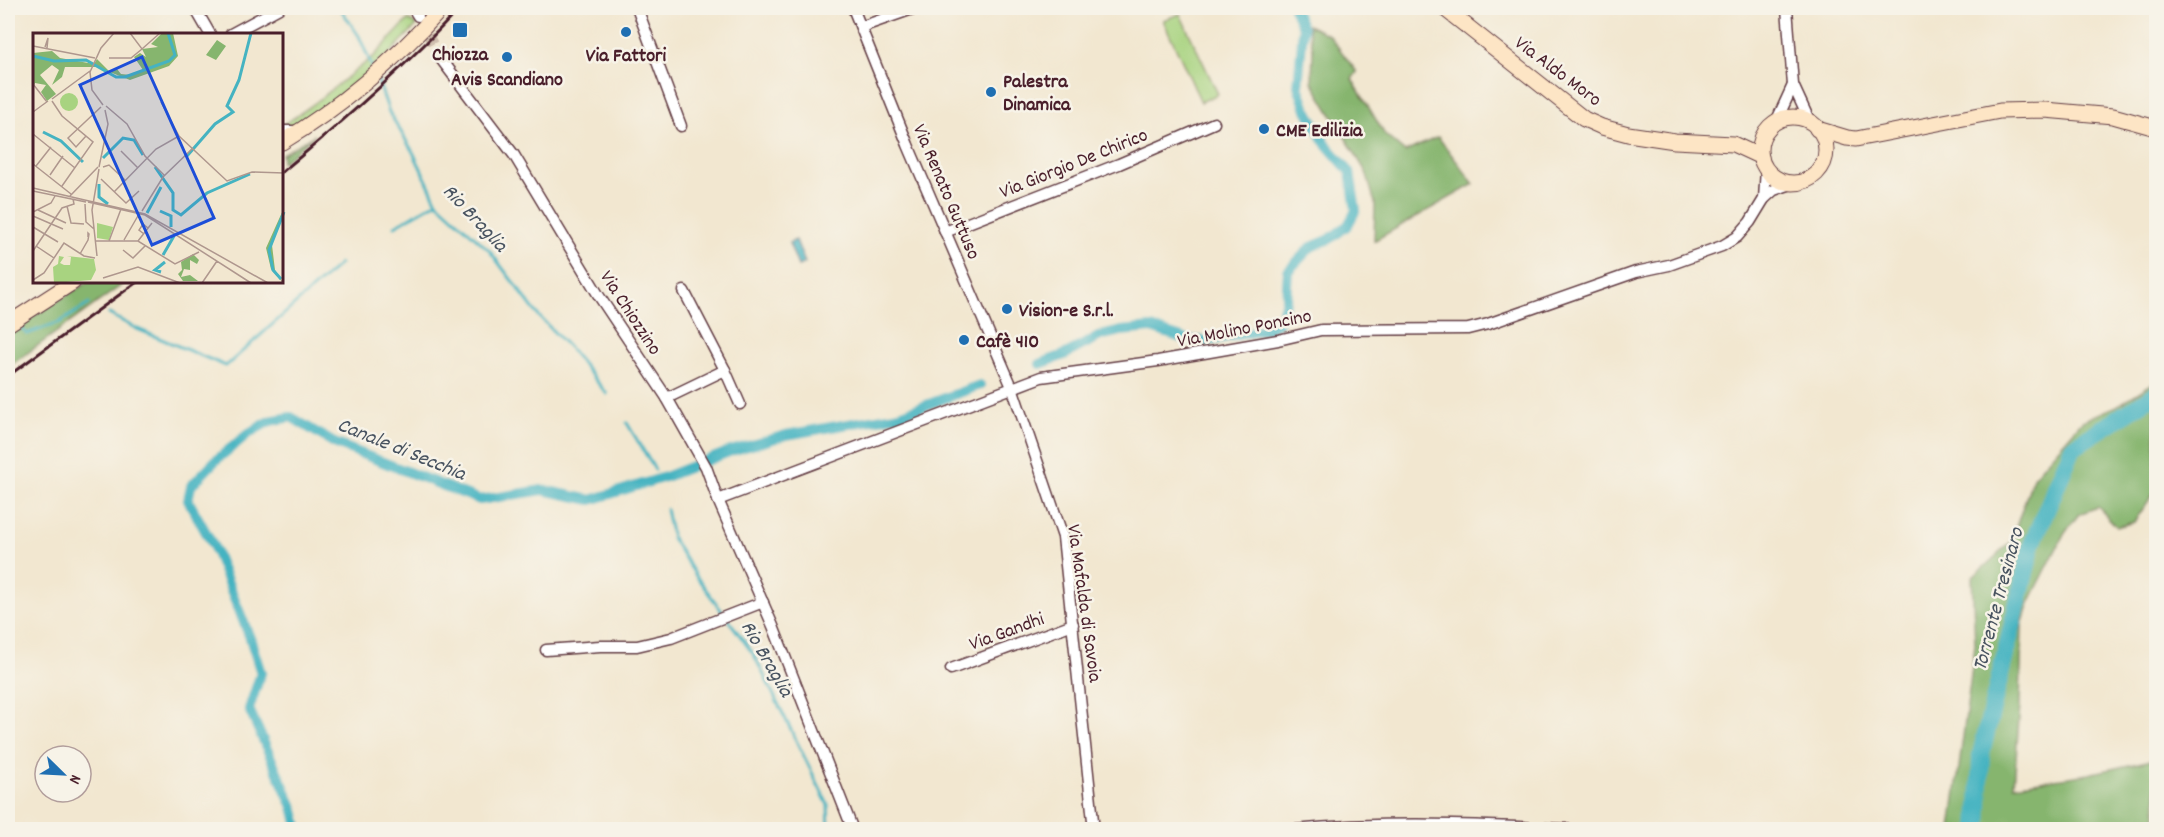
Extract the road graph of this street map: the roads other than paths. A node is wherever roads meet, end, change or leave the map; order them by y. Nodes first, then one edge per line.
1 (195, 8) edge
2 (279, 8) edge
3 (442, 8) edge
4 (637, 8) edge
5 (853, 8) edge
6 (915, 8) edge
7 (1444, 8) edge
8 (1787, 8) edge
9 (861, 27) junction
10 (209, 33) edge
11 (233, 33) edge
12 (441, 59) tunnel mouth
13 (1793, 85) junction
14 (1214, 123) dead end
15 (1772, 125) junction
16 (1814, 125) junction
17 (681, 126) dead end
18 (2157, 128) edge
19 (284, 130) edge
20 (300, 131) junction
21 (1856, 138) junction
22 (284, 141) edge
23 (1733, 144) junction
24 (1824, 158) junction
25 (1763, 163) junction
26 (1794, 183) junction
27 (1764, 199) junction
28 (945, 232) junction
29 (70, 284) edge
30 (684, 291) dead end
31 (8, 324) edge
32 (725, 370) junction
33 (1011, 387) junction
34 (667, 398) junction
35 (740, 405) dead end
36 (718, 500) junction
37 (763, 602) junction
38 (1073, 624) junction
39 (546, 650) dead end
40 (951, 669) dead end
41 (1568, 829) edge
42 (853, 830) edge
43 (1094, 830) edge
44 (1295, 830) edge

1 - 10 street
2 - 11 street
3 - 20 main road
4 - 17 street
5 - 9 street, Via Renato Guttuso
6 - 9 street
7 - 23 main road, Via Aldo Moro
8 - 13 street
9 - 28 street, Via Renato Guttuso
12 - 34 street, Via Chiozzino
13 - 15 street
13 - 16 street
14 - 28 street, Via Giorgio De Chirico
15 - 16 main road
15 - 23 main road, Via Aldo Moro
15 - 25 main road
16 - 21 main road
16 - 24 main road
18 - 21 main road
19 - 20 street
20 - 22 main road
21 - 24 main road
23 - 25 main road, Via Aldo Moro
24 - 26 main road
25 - 26 main road
25 - 27 street, Via Molino Poncino
26 - 27 street, Via Molino Poncino
27 - 33 street, Via Molino Poncino
28 - 33 street, Via Renato Guttuso
29 - 31 main road
30 - 32 street
32 - 34 street
32 - 35 street
33 - 36 street, Via Molino Poncino
33 - 38 street, Via Mafalda di Savoia
34 - 36 street, Via Chiozzino
36 - 37 street, Via Chiozzino
37 - 39 street
37 - 42 street, Via Chiozzino
38 - 40 street, Via Gandhi
38 - 43 street, Via Mafalda di Savoia
41 - 44 street

